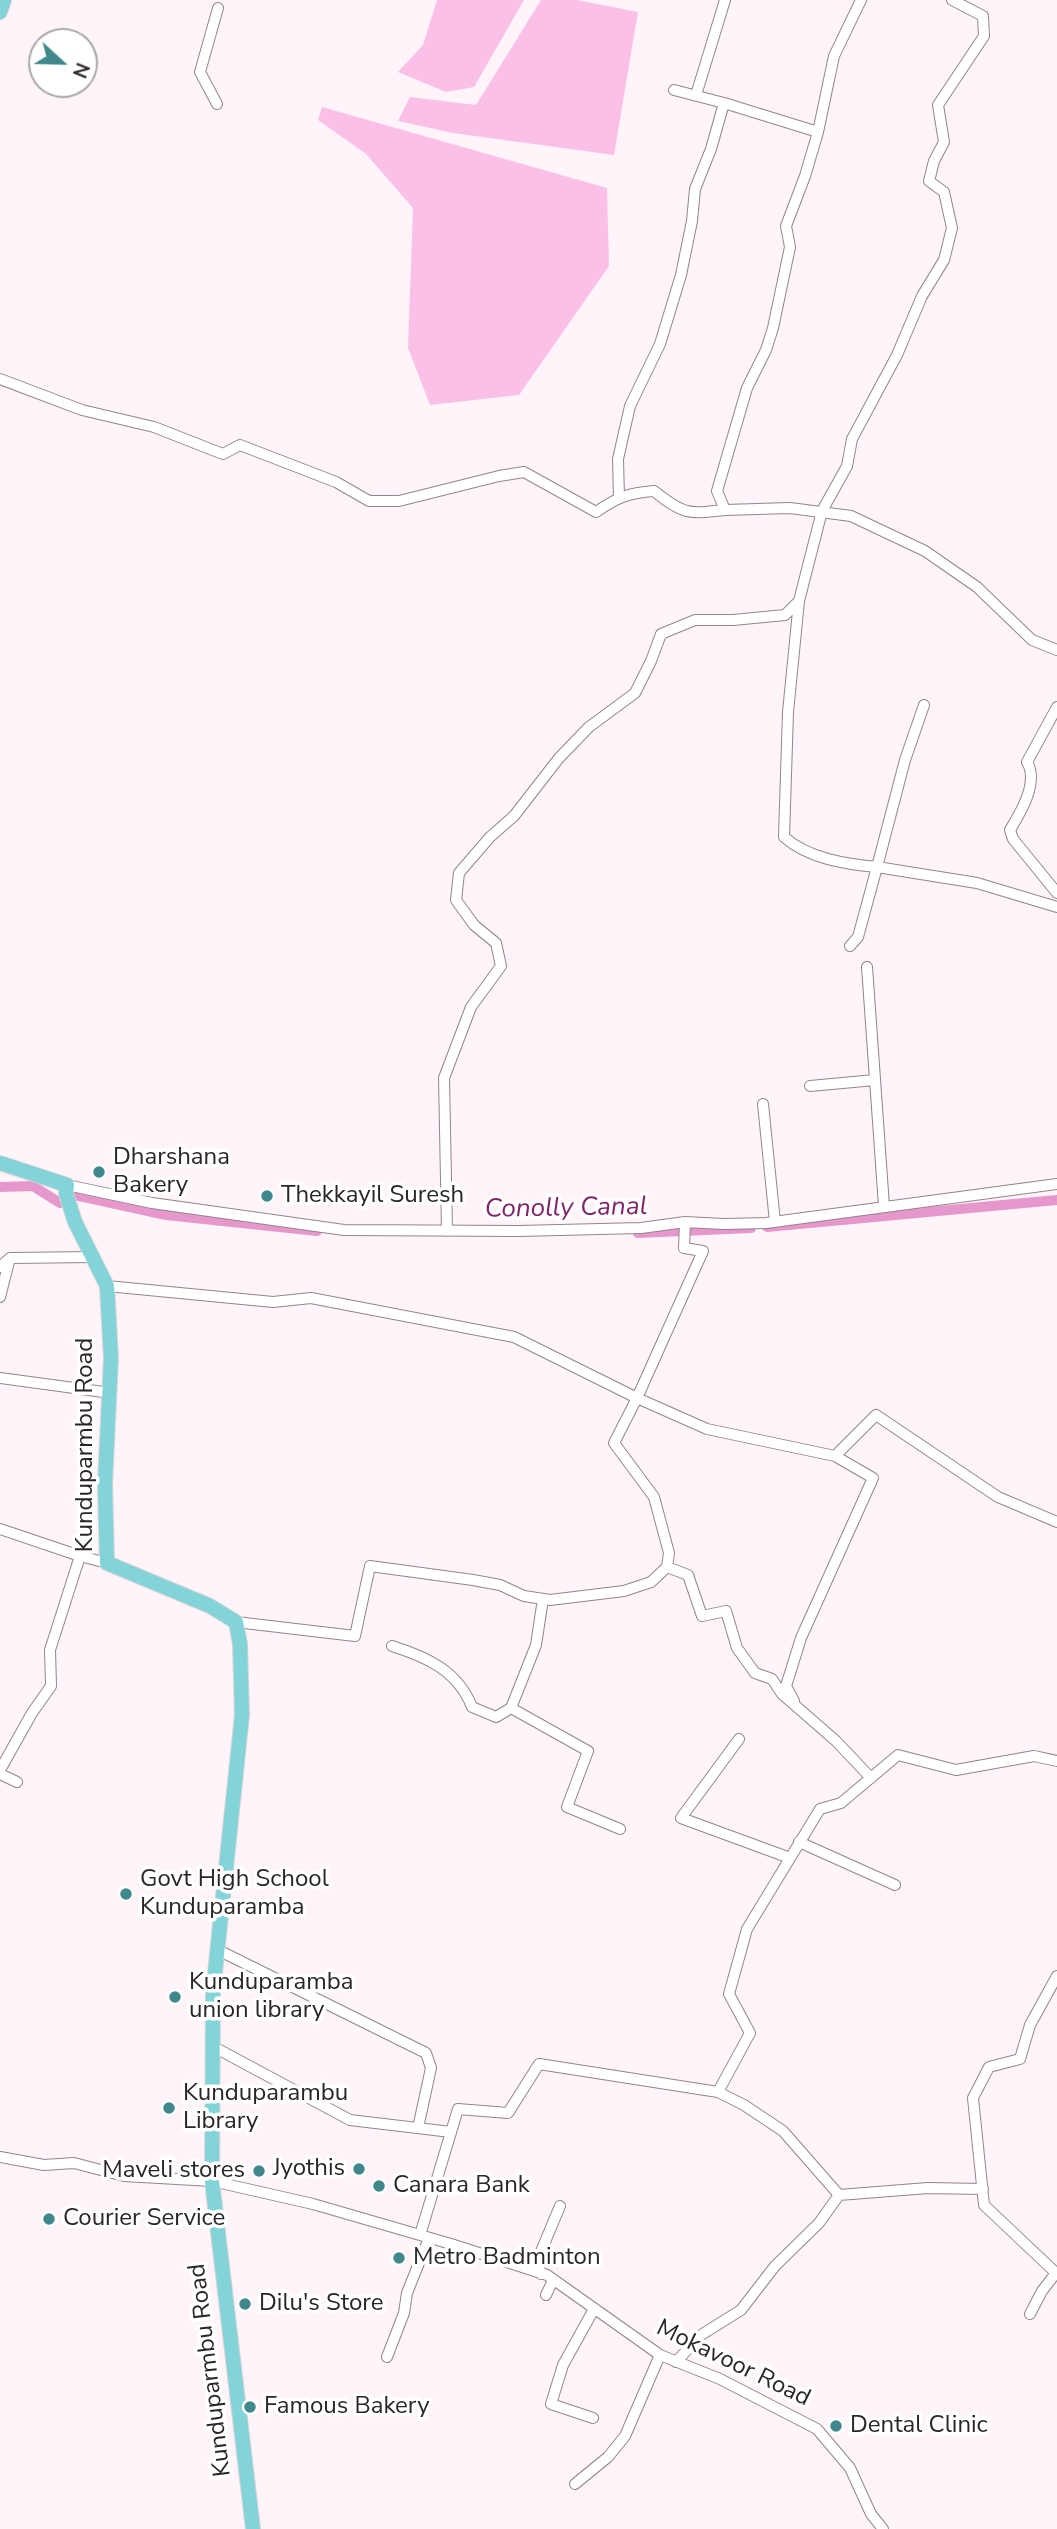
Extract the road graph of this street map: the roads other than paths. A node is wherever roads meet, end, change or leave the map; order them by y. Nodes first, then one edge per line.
1 (4, 0) edge
2 (725, 0) edge
3 (861, 0) edge
4 (952, 0) edge
5 (218, 8) dead end
6 (0, 12) edge
7 (674, 90) dead end
8 (696, 95) junction
9 (724, 103) junction
10 (217, 104) dead end
11 (818, 132) junction
12 (0, 379) edge
13 (619, 497) junction
14 (725, 510) junction
15 (822, 511) junction
16 (799, 601) junction
17 (1057, 650) edge
18 (924, 705) dead end
19 (1057, 707) edge
20 (877, 867) junction
21 (1057, 893) edge
22 (1057, 907) edge
23 (850, 946) dead end
24 (867, 967) dead end
25 (875, 1080) junction
26 (810, 1086) dead end
27 (763, 1104) dead end
28 (0, 1164) edge
29 (1057, 1184) edge
30 (68, 1195) junction
31 (884, 1206) junction
32 (775, 1222) junction
33 (685, 1223) junction
34 (447, 1231) junction
35 (92, 1257) junction
36 (10, 1258) junction
37 (0, 1267) edge
38 (107, 1286) junction
39 (0, 1297) edge
40 (0, 1378) edge
41 (111, 1393) junction
42 (637, 1398) junction
43 (835, 1456) junction
44 (1057, 1522) edge
45 (0, 1529) edge
46 (80, 1556) junction
47 (107, 1563) junction
48 (667, 1566) junction
49 (543, 1599) junction
50 (236, 1622) junction
51 (392, 1646) dead end
52 (795, 1704) junction
53 (512, 1708) junction
54 (739, 1739) dead end
55 (1057, 1761) edge
56 (0, 1772) edge
57 (871, 1778) junction
58 (17, 1782) dead end
59 (620, 1829) dead end
60 (799, 1842) junction
61 (790, 1858) junction
62 (895, 1885) dead end
63 (218, 1950) junction
64 (1057, 1976) edge
65 (212, 2046) junction
66 (718, 2092) junction
67 (418, 2128) junction
68 (451, 2132) junction
69 (0, 2157) edge
70 (212, 2181) junction
71 (983, 2189) junction
72 (839, 2195) junction
73 (560, 2206) dead end
74 (425, 2237) junction
75 (1056, 2272) edge
76 (541, 2274) junction
77 (553, 2280) junction
78 (546, 2295) dead end
79 (594, 2309) junction
80 (1030, 2314) dead end
81 (660, 2356) junction
82 (387, 2357) dead end
83 (676, 2362) junction
84 (593, 2418) dead end
85 (575, 2484) dead end
86 (253, 2529) edge
87 (883, 2529) edge

1 - 6 main road
2 - 8 street
3 - 11 street
4 - 15 street
5 - 10 street
7 - 8 street
8 - 9 street
9 - 11 street
9 - 13 street
11 - 14 street
12 - 13 street
13 - 14 street
14 - 15 street
15 - 16 street
15 - 17 street
16 - 20 street
16 - 34 street
18 - 20 street
19 - 21 street
20 - 22 street
20 - 23 street
24 - 25 street
25 - 26 street
25 - 31 street
27 - 32 street
28 - 30 main road
29 - 31 street
30 - 34 street
30 - 35 main road, Kunduparmbu Road
31 - 32 street
32 - 33 street
33 - 34 street
33 - 42 street
35 - 36 street
35 - 38 main road, Kunduparmbu Road
36 - 37 street
36 - 39 street
38 - 41 main road, Kunduparmbu Road
38 - 42 street
40 - 41 street
41 - 47 main road, Kunduparmbu Road
42 - 43 street
42 - 48 street
43 - 44 street
43 - 52 street
45 - 46 street
46 - 47 street
46 - 56 street
47 - 50 main road, Kunduparmbu Road
48 - 49 street
48 - 52 street
49 - 50 street
49 - 53 street
50 - 63 main road, Kunduparmbu Road
51 - 53 street
52 - 57 street
53 - 59 street
54 - 61 street
55 - 57 street
56 - 58 street
57 - 60 street
60 - 61 street
60 - 62 street
61 - 66 street
63 - 65 main road, Kunduparmbu Road
63 - 67 street
64 - 71 street
65 - 67 street
65 - 70 main road, Kunduparmbu Road
66 - 68 street
66 - 72 street
67 - 68 street
68 - 74 street
69 - 70 street, Mokavoor Road
70 - 74 street, Mokavoor Road
70 - 86 main road, Kunduparmbu Road
71 - 72 street
71 - 75 street
72 - 83 street
73 - 76 street
74 - 76 street, Mokavoor Road
74 - 82 street
75 - 80 street
76 - 77 street, Mokavoor Road
77 - 78 street
77 - 79 street, Mokavoor Road
79 - 81 street, Mokavoor Road
79 - 84 street
81 - 83 street, Mokavoor Road
81 - 85 street
83 - 87 street, Mokavoor Road

